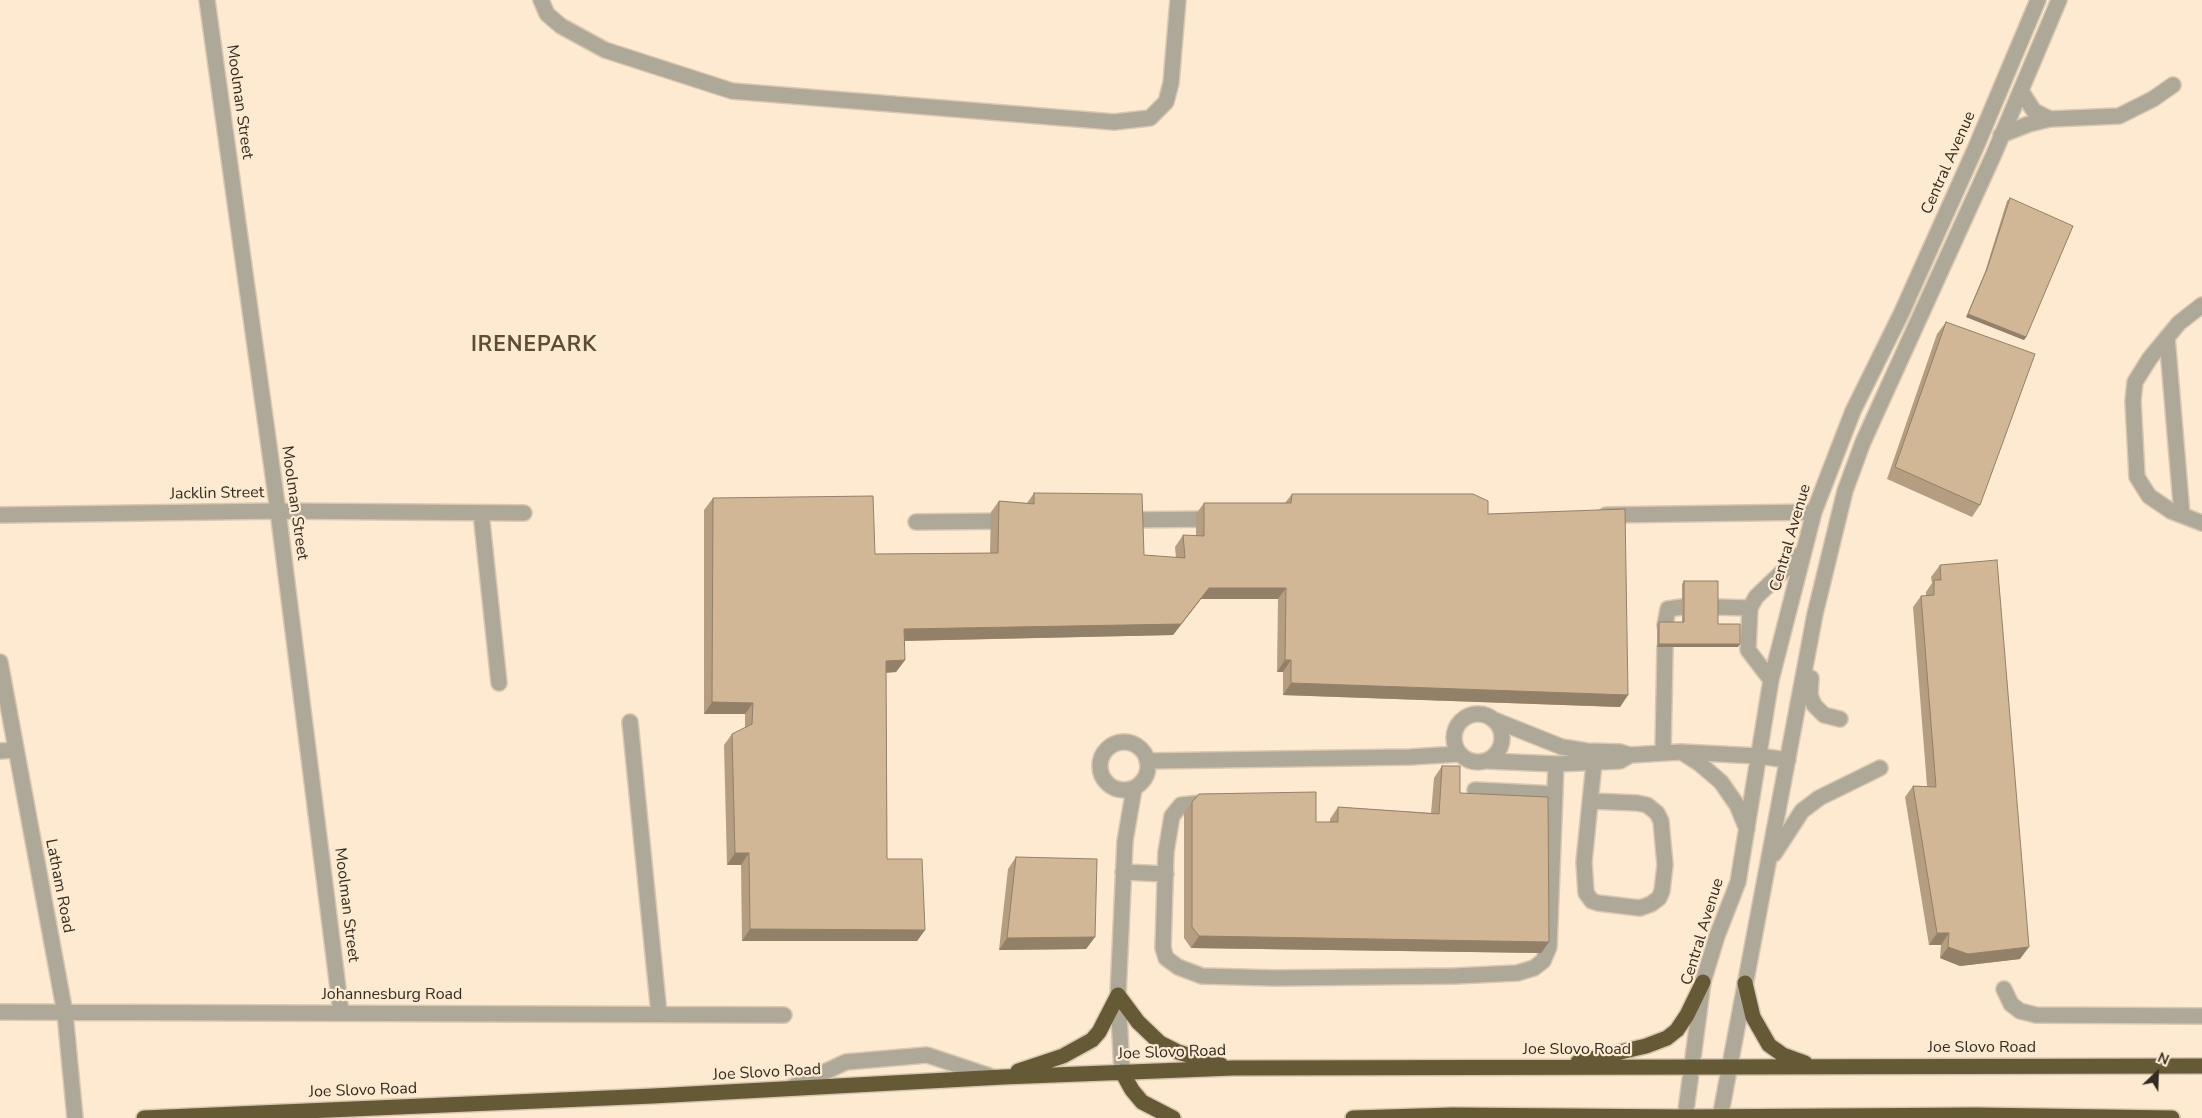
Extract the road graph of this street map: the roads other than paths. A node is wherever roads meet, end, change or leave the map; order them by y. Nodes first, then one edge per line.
1 (207, 0) edge
2 (540, 0) edge
3 (1178, 0) edge
4 (2038, 0) edge
5 (2059, 0) edge
6 (2173, 85) dead end
7 (2021, 91) junction
8 (2050, 119) junction
9 (2002, 135) junction
10 (2202, 305) edge
11 (2167, 337) junction
12 (278, 511) junction
13 (1814, 512) junction
14 (481, 513) junction
15 (524, 513) dead end
16 (0, 515) edge
17 (2182, 515) junction
18 (1591, 516) edge
19 (1234, 519) edge
20 (1104, 520) edge
21 (1025, 521) edge
22 (916, 522) dead end
23 (2202, 523) edge
24 (1804, 551) junction
25 (1682, 606) edge
26 (1716, 607) edge
27 (1750, 608) junction
28 (1815, 614) junction
29 (1665, 625) edge
30 (1665, 647) edge
31 (0, 662) edge
32 (1772, 680) junction
33 (499, 683) dead end
34 (1492, 719) junction
35 (1840, 719) dead end
36 (630, 722) dead end
37 (1456, 747) junction
38 (8, 750) edge
39 (1663, 752) junction
40 (1681, 752) junction
41 (1630, 755) junction
42 (1758, 756) junction
43 (1788, 760) junction
44 (1147, 761) junction
45 (1488, 761) junction
46 (1190, 762) junction
47 (1594, 763) junction
48 (1556, 764) junction
49 (1880, 768) dead end
50 (1146, 777) junction
51 (1134, 789) junction
52 (1118, 790) junction
53 (1475, 790) dead end
54 (1554, 794) junction
55 (1591, 801) junction
56 (1222, 802) edge
57 (1747, 830) junction
58 (1124, 841) junction
59 (1768, 864) junction
60 (1123, 872) junction
61 (1166, 874) junction
62 (1703, 982) junction
63 (1745, 982) junction
64 (2004, 989) dead end
65 (1118, 995) junction
66 (0, 1012) edge
67 (342, 1012) junction
68 (65, 1013) junction
69 (659, 1014) junction
70 (784, 1016) dead end
71 (2202, 1016) edge
72 (1816, 1066) junction
73 (2202, 1066) edge
74 (1691, 1067) junction
75 (1233, 1068) junction
76 (1552, 1068) junction
77 (1730, 1068) junction
78 (1122, 1072) junction
79 (998, 1077) junction
80 (789, 1089) junction
81 (1854, 1115) junction
82 (1721, 1117) edge
83 (76, 1118) edge
84 (144, 1118) edge
85 (1172, 1118) edge
86 (1353, 1118) edge
87 (1568, 1118) edge
88 (1685, 1118) edge
89 (1838, 1118) edge
90 (2172, 1118) edge

1 - 12 street, Moolman Street
2 - 3 street
4 - 13 street, Central Avenue
5 - 7 street
6 - 8 street
7 - 8 street
7 - 9 street
8 - 9 street
9 - 28 street
10 - 11 street
11 - 17 street
11 - 17 street
12 - 14 street, Jacklin Street
12 - 16 street, Jacklin Street
12 - 67 street, Moolman Street
13 - 18 street
13 - 24 street, Central Avenue
14 - 15 street, Jacklin Street
14 - 33 street
17 - 23 street
19 - 20 street
21 - 22 street
24 - 27 street
24 - 32 street, Central Avenue
25 - 29 street
26 - 27 street
27 - 32 street
28 - 35 street
28 - 43 street
30 - 39 street
31 - 38 street, Latham Road
32 - 42 street, Central Avenue
34 - 37 street
34 - 41 street
34 - 45 street
36 - 69 street
37 - 45 street
37 - 46 street
38 - 68 street, Latham Road
39 - 40 street
39 - 41 street
40 - 42 street
40 - 57 street
41 - 47 street
42 - 43 street
42 - 57 street, Central Avenue
43 - 59 street
44 - 46 street
44 - 50 street
44 - 52 street
45 - 48 street
46 - 50 street
47 - 48 street
47 - 55 street
48 - 54 street
49 - 59 street
50 - 51 street
51 - 52 street
51 - 58 street
52 - 58 street
53 - 54 street
54 - 61 street
55 - 55 street
56 - 61 street
57 - 62 street, Central Avenue
58 - 60 street
59 - 63 street
60 - 61 street
60 - 65 street
62 - 74 street, Central Avenue
62 - 76 highway
63 - 72 highway
63 - 77 street
64 - 71 street
65 - 75 highway
65 - 78 street
65 - 79 highway
66 - 68 street, Johannesburg Road
67 - 68 street, Johannesburg Road
67 - 69 street, Johannesburg Road
68 - 83 street, Latham Road
69 - 70 street, Johannesburg Road
72 - 73 highway, Joe Slovo Road
72 - 77 highway, Joe Slovo Road
74 - 76 highway, Joe Slovo Road
74 - 77 highway, Joe Slovo Road
74 - 88 street, Central Avenue
75 - 76 highway, Joe Slovo Road
75 - 78 highway, Joe Slovo Road
77 - 82 street
78 - 79 highway, Joe Slovo Road
78 - 85 highway
79 - 80 highway, Joe Slovo Road
79 - 80 street
80 - 84 highway, Joe Slovo Road
81 - 82 highway
81 - 89 highway
81 - 90 highway
82 - 88 highway
86 - 87 highway
87 - 88 highway

